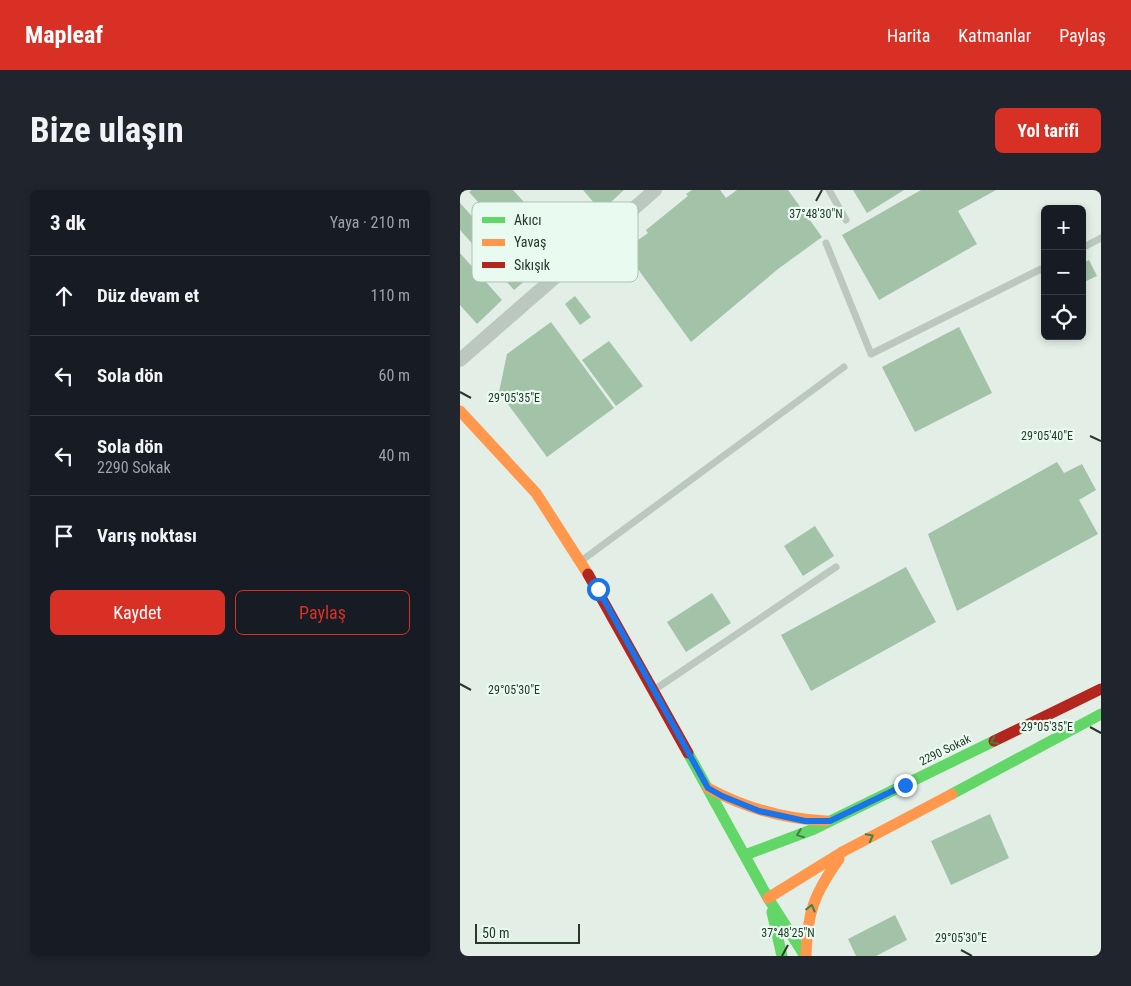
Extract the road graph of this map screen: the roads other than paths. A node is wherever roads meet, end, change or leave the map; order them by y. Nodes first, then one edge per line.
1 (655, 190) edge
2 (829, 190) edge
3 (638, 205) edge
4 (846, 220) dead end
5 (1101, 238) edge
6 (826, 243) dead end
7 (1086, 246) edge
8 (1041, 269) edge
9 (549, 282) edge
10 (460, 360) edge
11 (844, 366) dead end
12 (460, 411) edge
13 (581, 562) junction
14 (836, 567) dead end
15 (1101, 689) edge
16 (654, 690) junction
17 (1101, 714) edge
18 (708, 788) junction
19 (830, 821) junction
20 (844, 851) junction
21 (745, 856) junction
22 (768, 898) junction
23 (782, 956) edge
24 (806, 956) edge

1 - 3 street
2 - 4 lane
5 - 7 lane
6 - 8 lane
9 - 10 street
11 - 13 lane
12 - 13 main road
13 - 16 main road
14 - 16 lane
15 -> 19 main road, 2290 Sokak
16 - 18 main road
20 -> 17 main road
18 - 19 main road
18 - 21 main road
19 -> 21 main road, 2290 Sokak
20 - 22 main road
24 -> 20 main road
21 - 22 main road
22 - 23 main road
22 - 24 main road

